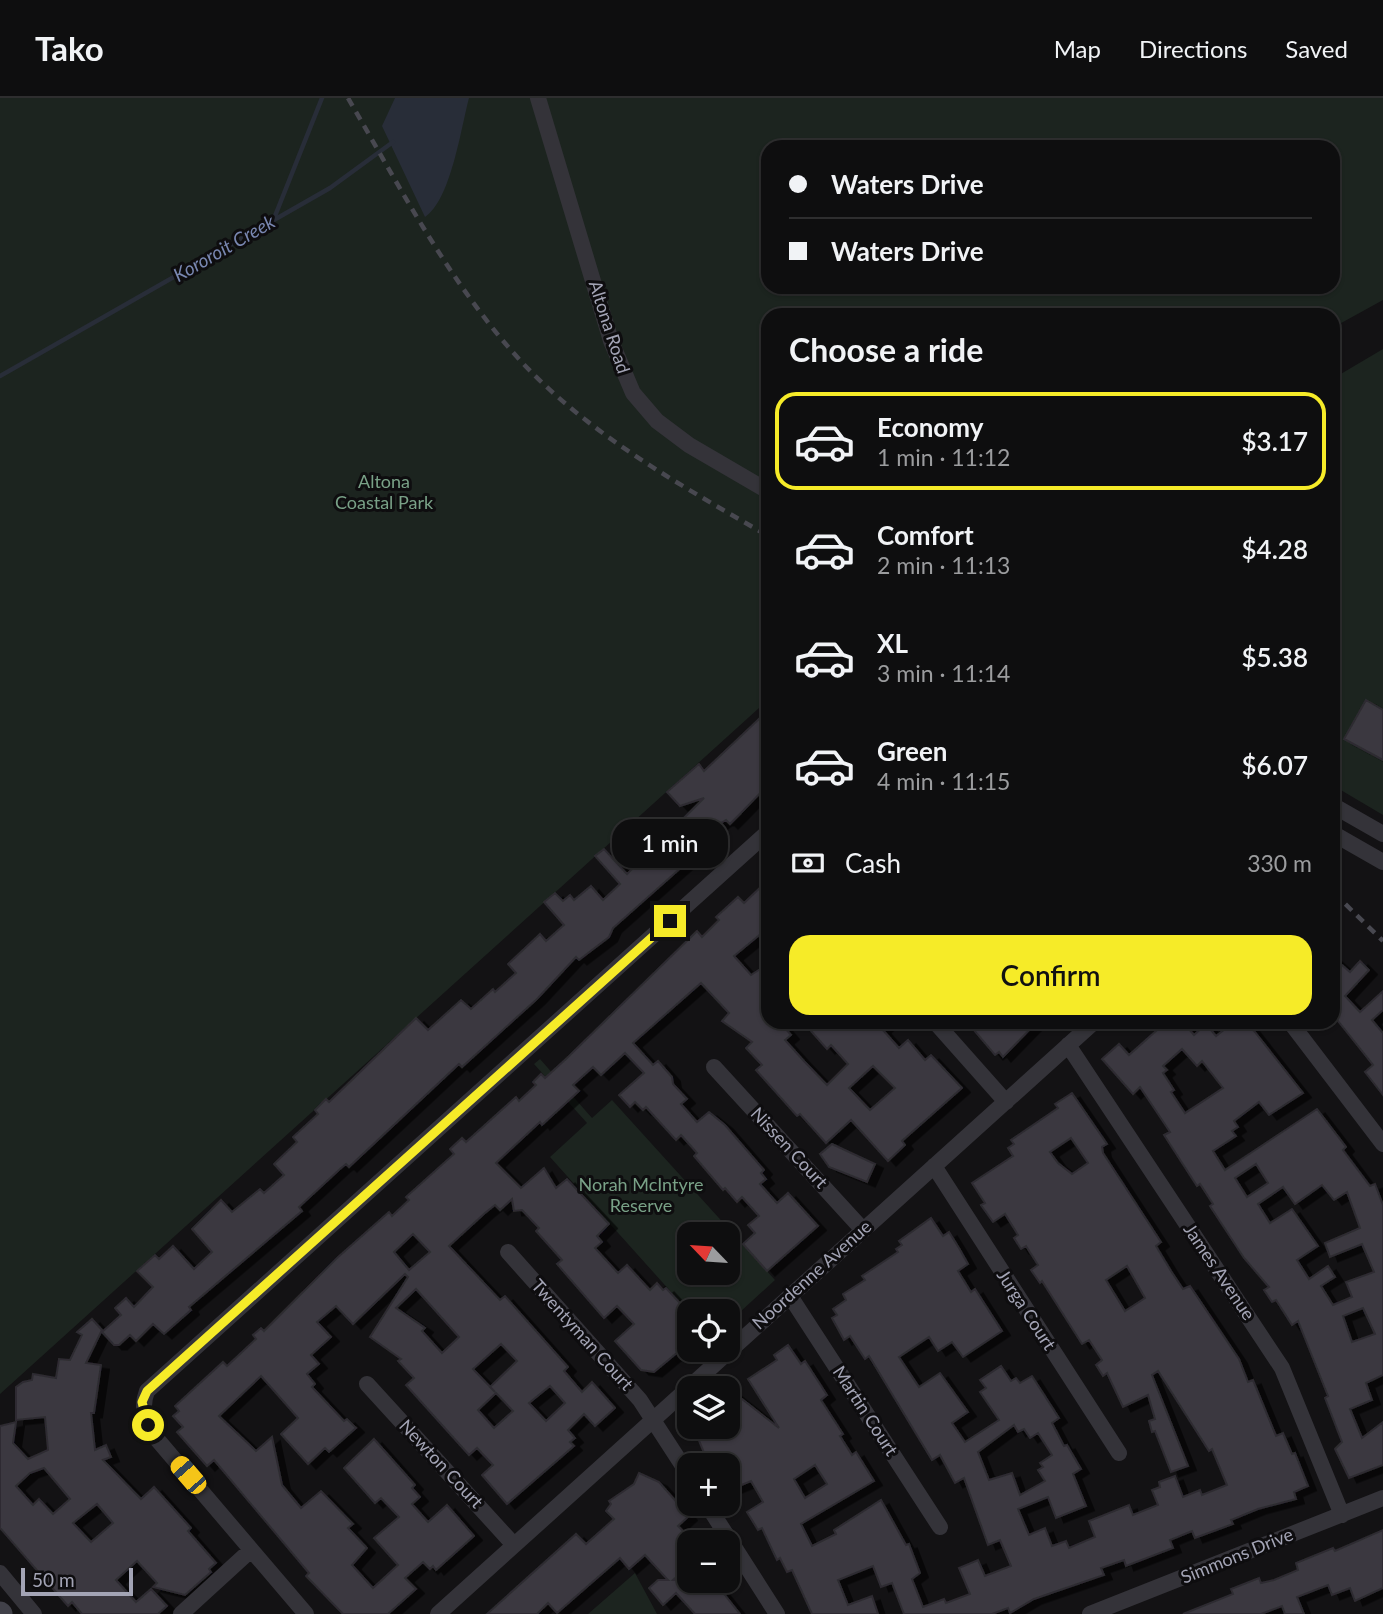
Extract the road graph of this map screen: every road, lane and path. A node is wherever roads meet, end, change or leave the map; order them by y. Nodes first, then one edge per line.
1 (538, 98) edge
2 (761, 487) edge
3 (1340, 809) edge
4 (1383, 834) edge
5 (1340, 837) edge
6 (761, 838) edge
7 (1383, 862) edge
8 (941, 1029) edge
9 (1086, 1029) edge
10 (1295, 1029) edge
11 (1068, 1045) junction
12 (714, 1067) dead end
13 (1006, 1102) junction
14 (1383, 1144) edge
15 (934, 1166) junction
16 (863, 1230) junction
17 (508, 1252) dead end
18 (790, 1296) junction
19 (367, 1384) dead end
20 (653, 1419) junction
21 (1119, 1453) dead end
22 (677, 1457) edge
23 (1383, 1498) edge
24 (1342, 1514) junction
25 (714, 1516) edge
26 (940, 1527) dead end
27 (514, 1545) junction
28 (251, 1550) junction
29 (0, 1573) edge
30 (34, 1614) edge
31 (181, 1614) edge
32 (306, 1614) edge
33 (438, 1614) edge
34 (777, 1614) edge
35 (1090, 1614) edge

1 - 2 street, Altona Road
3 - 4 street
5 - 7 street
6 - 28 street
8 - 13 street
9 - 11 street, Noordenne Avenue
10 - 14 street
11 - 13 street, Noordenne Avenue
11 - 24 street, James Avenue
12 - 16 street, Nissen Court
13 - 15 street, Noordenne Avenue
15 - 16 street, Noordenne Avenue
15 - 21 street, Jurga Court
16 - 18 street, Noordenne Avenue
17 - 20 street, Twentyman Court
18 - 20 street, Noordenne Avenue
18 - 26 street, Martin Court
19 - 27 street, Newton Court
20 - 22 street
20 - 27 street, Noordenne Avenue
23 - 24 street, Simmons Drive
24 - 35 street, Simmons Drive
25 - 34 street
27 - 33 street, Noordenne Avenue
28 - 31 street
28 - 32 street
29 - 30 street

